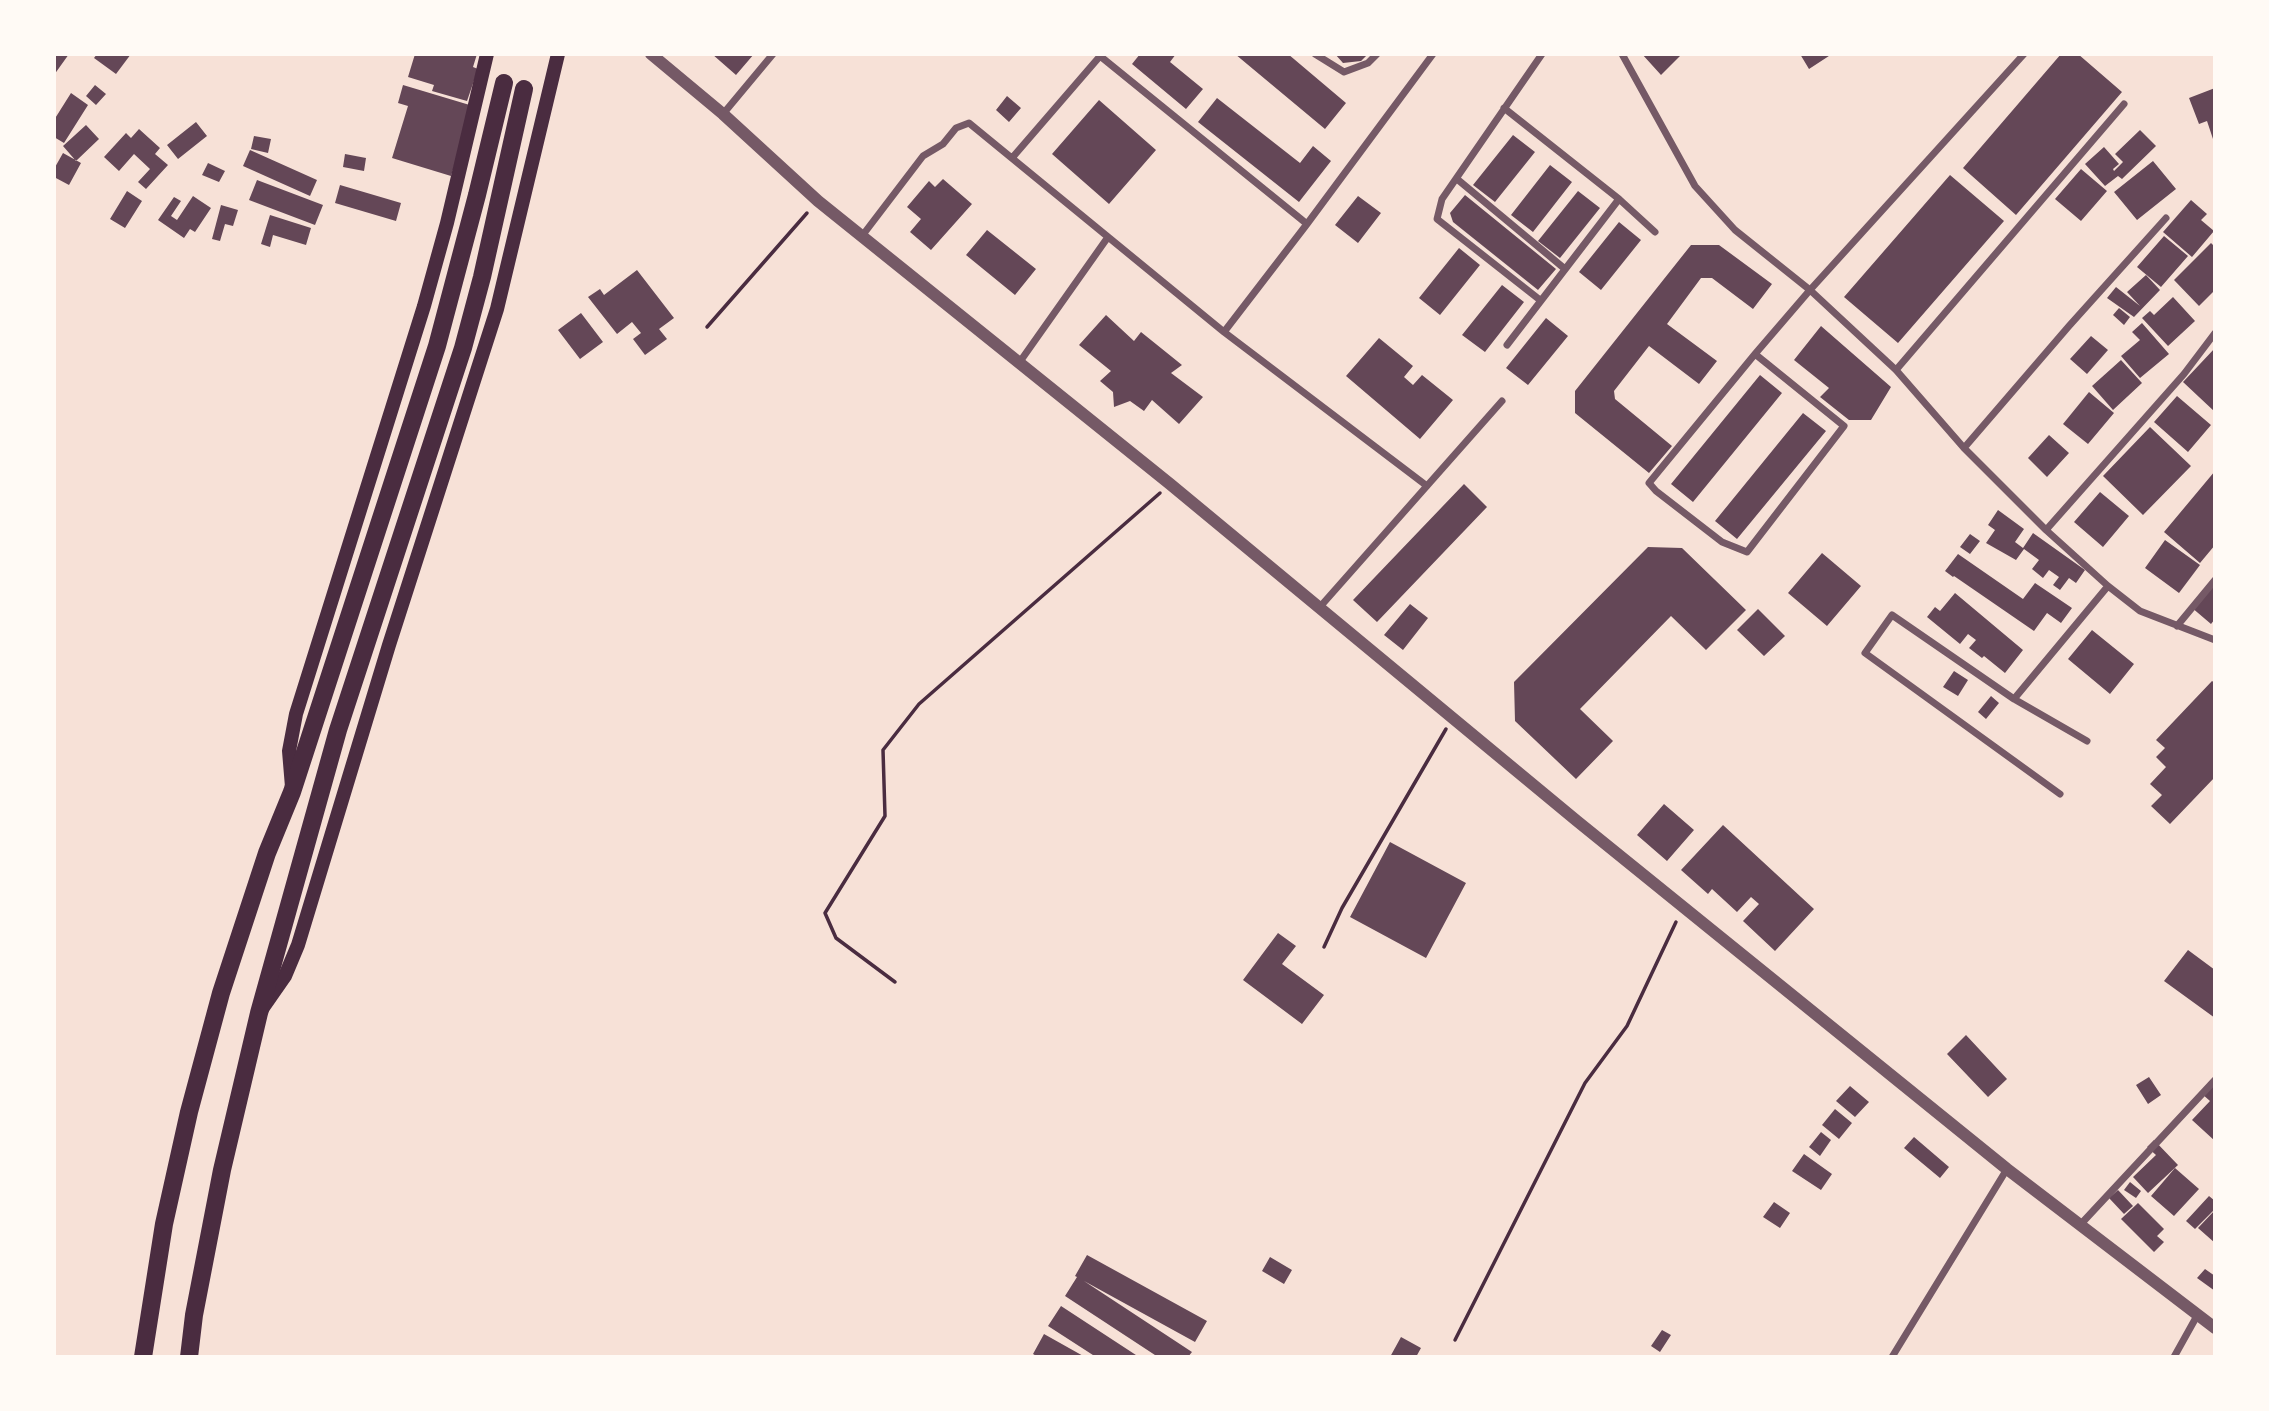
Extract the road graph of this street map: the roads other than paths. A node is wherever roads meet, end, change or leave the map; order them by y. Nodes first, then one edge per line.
1 (487, 54) edge
2 (558, 54) edge
3 (651, 54) edge
4 (773, 54) edge
5 (1315, 54) edge
6 (1377, 54) edge
7 (1433, 54) edge
8 (1542, 54) edge
9 (1622, 54) edge
10 (2024, 54) edge
11 (1100, 55) edge
12 (504, 83) dead end
13 (524, 89) dead end
14 (2124, 104) dead end
15 (1504, 108) junction
16 (723, 114) junction
17 (1012, 158) junction
18 (1457, 179) junction
19 (1619, 199) junction
20 (2166, 218) dead end
21 (1307, 224) junction
22 (1655, 232) dead end
23 (862, 236) junction
24 (1108, 237) junction
25 (1565, 269) junction
26 (1810, 290) junction
27 (1540, 300) junction
28 (1224, 332) junction
29 (2215, 333) edge
30 (1507, 345) dead end
31 (1755, 354) junction
32 (1019, 364) junction
33 (1896, 370) junction
34 (1502, 401) dead end
35 (1964, 448) junction
36 (1427, 486) junction
37 (2046, 530) junction
38 (2215, 580) edge
39 (2108, 586) junction
40 (1319, 608) junction
41 (2177, 626) junction
42 (2215, 640) edge
43 (2014, 699) junction
44 (2087, 741) dead end
45 (292, 792) junction
46 (2060, 794) dead end
47 (259, 1013) junction
48 (2215, 1080) edge
49 (2007, 1169) junction
50 (2080, 1224) junction
51 (2198, 1314) junction
52 (2215, 1328) edge
53 (143, 1357) edge
54 (189, 1357) edge
55 (1892, 1357) edge
56 (2174, 1357) edge

1 - 45 main road
2 - 47 main road
3 - 16 street
4 - 16 street
5 - 6 street
7 - 21 street
8 - 15 street
9 - 26 street
10 - 26 street
11 - 17 street
11 - 21 street
12 - 45 highway
13 - 47 highway
14 - 33 street
15 - 18 street
15 - 19 street
16 - 23 street
17 - 23 street
17 - 24 street
18 - 25 street
18 - 27 street
19 - 22 street
19 - 25 street
20 - 35 street
21 - 28 street
23 - 32 street
24 - 28 street
24 - 32 street
25 - 27 street
26 - 31 street
26 - 33 street
27 - 30 street
28 - 36 street
29 - 37 street
31 - 31 street
32 - 40 street
33 - 35 street
34 - 36 street
35 - 37 street
36 - 40 street
37 - 39 street
38 - 41 street
39 - 41 street
39 - 43 street
40 - 49 street
41 - 42 street
43 - 44 street
43 - 46 street
45 - 53 highway
47 - 54 highway
48 - 50 street
49 - 50 street
49 - 55 street
50 - 51 street
51 - 52 street
51 - 56 street

